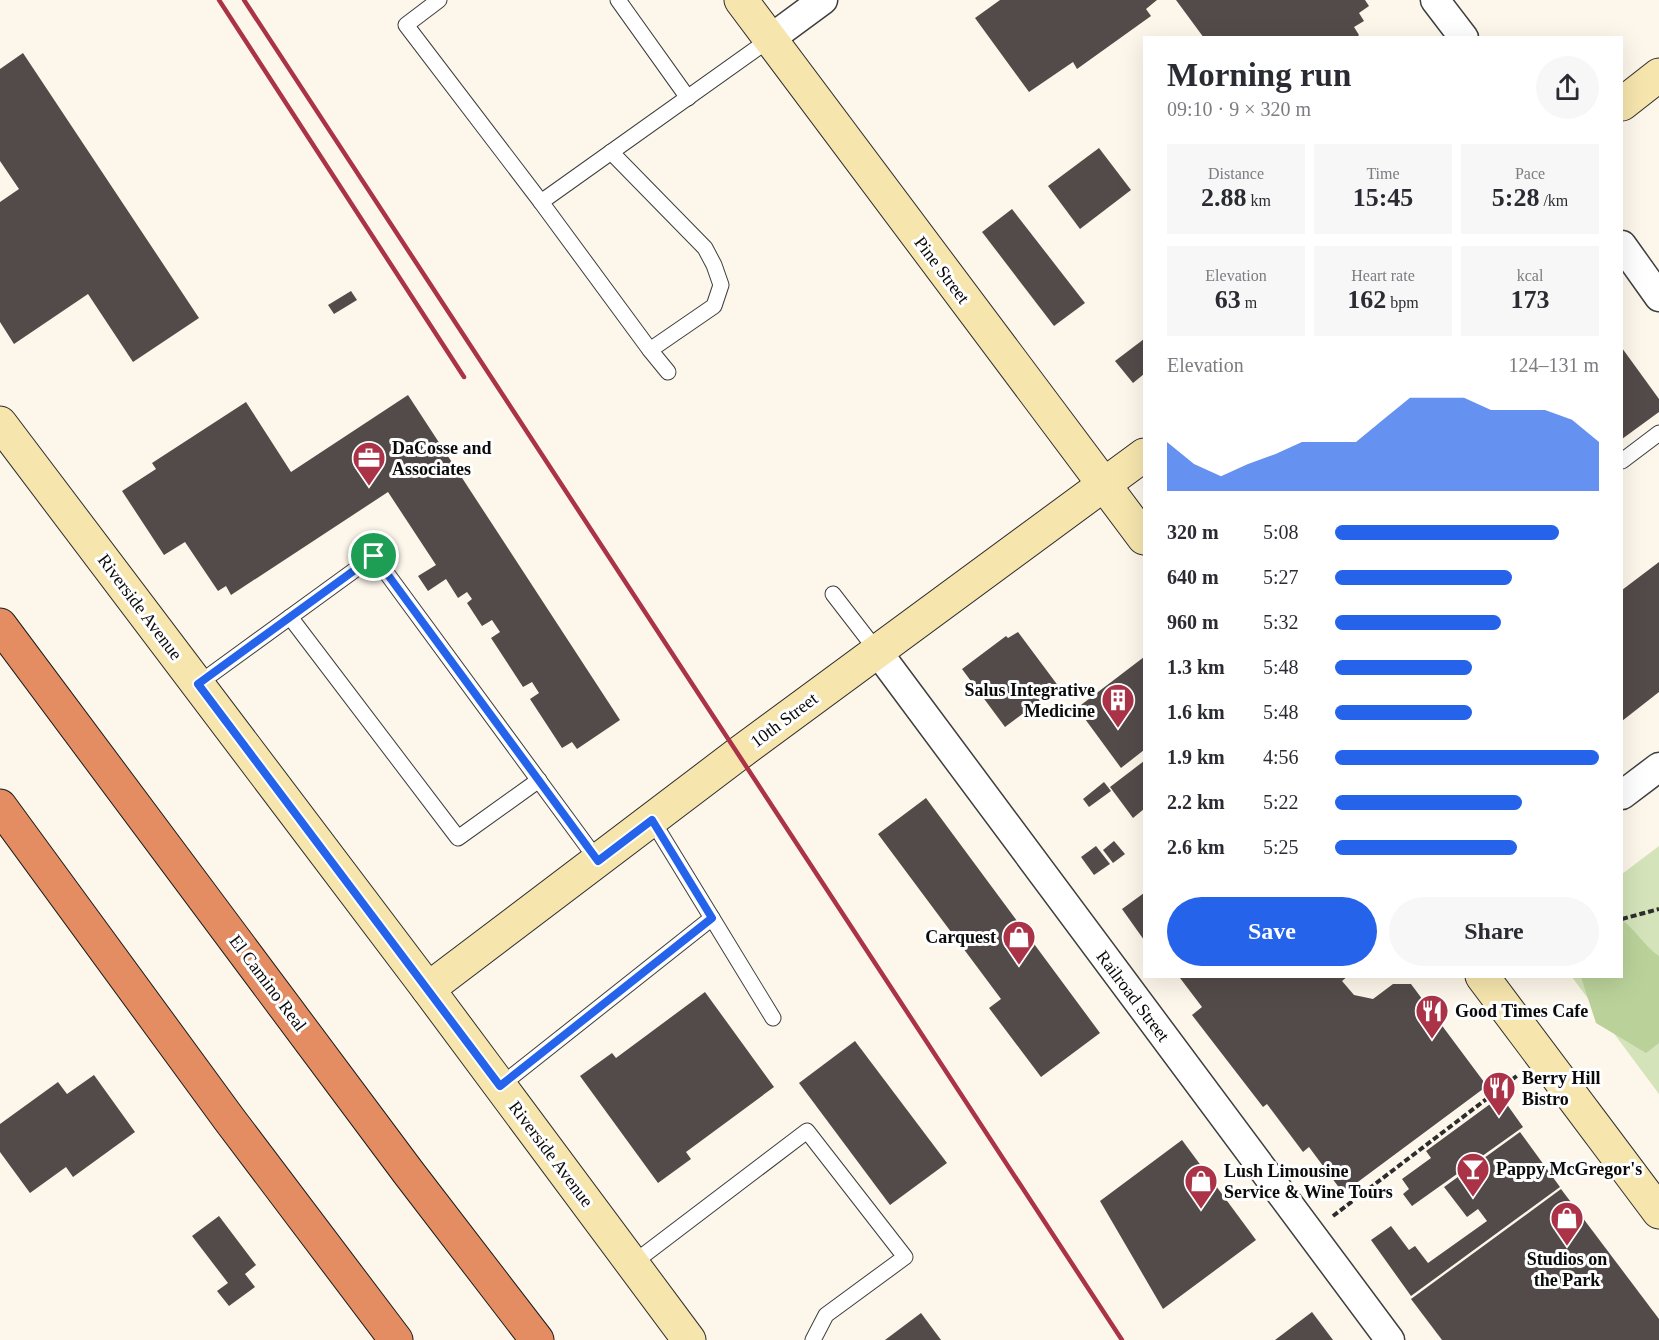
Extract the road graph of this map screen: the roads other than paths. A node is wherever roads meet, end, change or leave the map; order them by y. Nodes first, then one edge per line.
1 (439, 0) edge
2 (618, 0) edge
3 (741, 0) edge
4 (823, 0) edge
5 (1435, 0) edge
6 (1462, 36) edge
7 (770, 39) junction
8 (1659, 75) edge
9 (688, 98) junction
10 (1623, 103) edge
11 (611, 152) junction
12 (541, 202) junction
13 (1623, 246) edge
14 (1659, 297) edge
15 (650, 350) junction
16 (668, 372) dead end
17 (0, 423) edge
18 (1659, 433) edge
19 (1143, 456) edge
20 (1623, 460) edge
21 (1103, 485) junction
22 (1143, 537) edge
23 (833, 594) dead end
24 (290, 617) junction
25 (0, 625) edge
26 (877, 651) junction
27 (198, 684) junction
28 (1659, 768) edge
29 (539, 780) junction
30 (1623, 794) edge
31 (0, 806) edge
32 (652, 820) junction
33 (598, 861) junction
34 (712, 918) junction
35 (1483, 978) edge
36 (428, 989) junction
37 (773, 1018) dead end
38 (500, 1086) junction
39 (1659, 1212) edge
40 (632, 1264) junction
41 (396, 1340) edge
42 (537, 1340) edge
43 (689, 1340) edge
44 (813, 1340) edge
45 (1390, 1340) edge

1 - 12 lane
2 - 9 lane
3 - 7 street, Pine Street
4 - 7 street
5 - 6 street
7 - 9 lane
7 - 21 street, Pine Street
8 - 10 street
9 - 11 lane
11 - 12 lane
11 - 15 lane
12 - 15 lane
13 - 14 street
15 - 16 lane
17 - 27 street, Riverside Avenue
18 - 20 lane
19 - 21 street, 10th Street
21 - 22 street, Pine Street
21 - 26 street, 10th Street
23 - 26 lane
24 - 27 lane
24 - 29 lane
24 - 29 lane
25 - 42 highway, El Camino Real
26 - 32 street, 10th Street
26 - 45 street, Railroad Street
27 - 36 street, Riverside Avenue
28 - 30 street
29 - 33 lane
31 - 41 highway
32 - 33 street, 10th Street
32 - 34 lane
33 - 36 street, 10th Street
34 - 37 lane
34 - 38 lane
35 - 39 street
36 - 38 street, Riverside Avenue
38 - 40 street, Riverside Avenue
40 - 43 street, Riverside Avenue
40 - 44 lane

